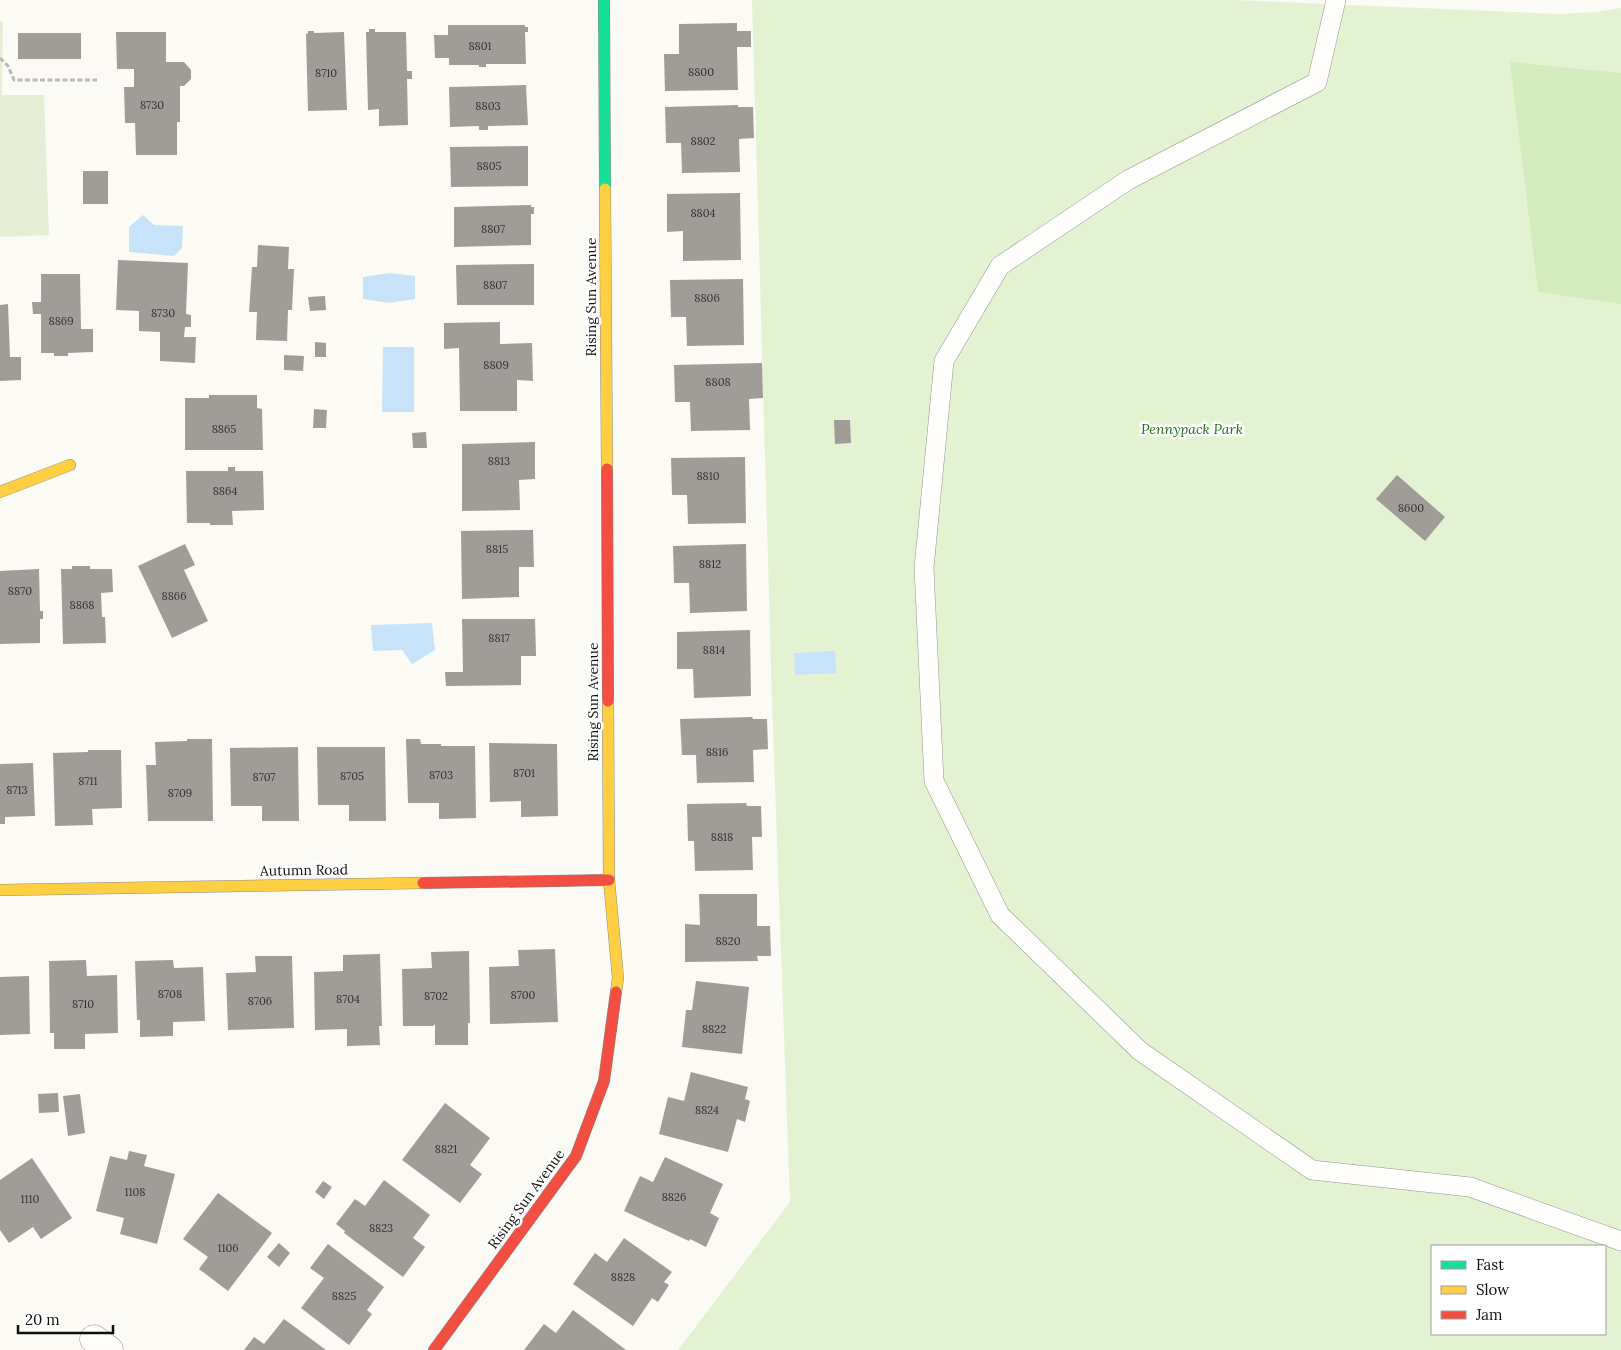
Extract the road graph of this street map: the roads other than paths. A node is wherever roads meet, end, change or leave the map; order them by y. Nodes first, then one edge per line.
1 (604, 0) edge
2 (1336, 0) edge
3 (70, 464) dead end
4 (0, 492) edge
5 (609, 880) junction
6 (0, 890) edge
7 (1621, 1241) edge
8 (434, 1350) edge

1 - 5 street, Rising Sun Avenue
2 - 7 lane
3 - 4 street
5 - 6 street, Autumn Road
5 - 8 street, Rising Sun Avenue

